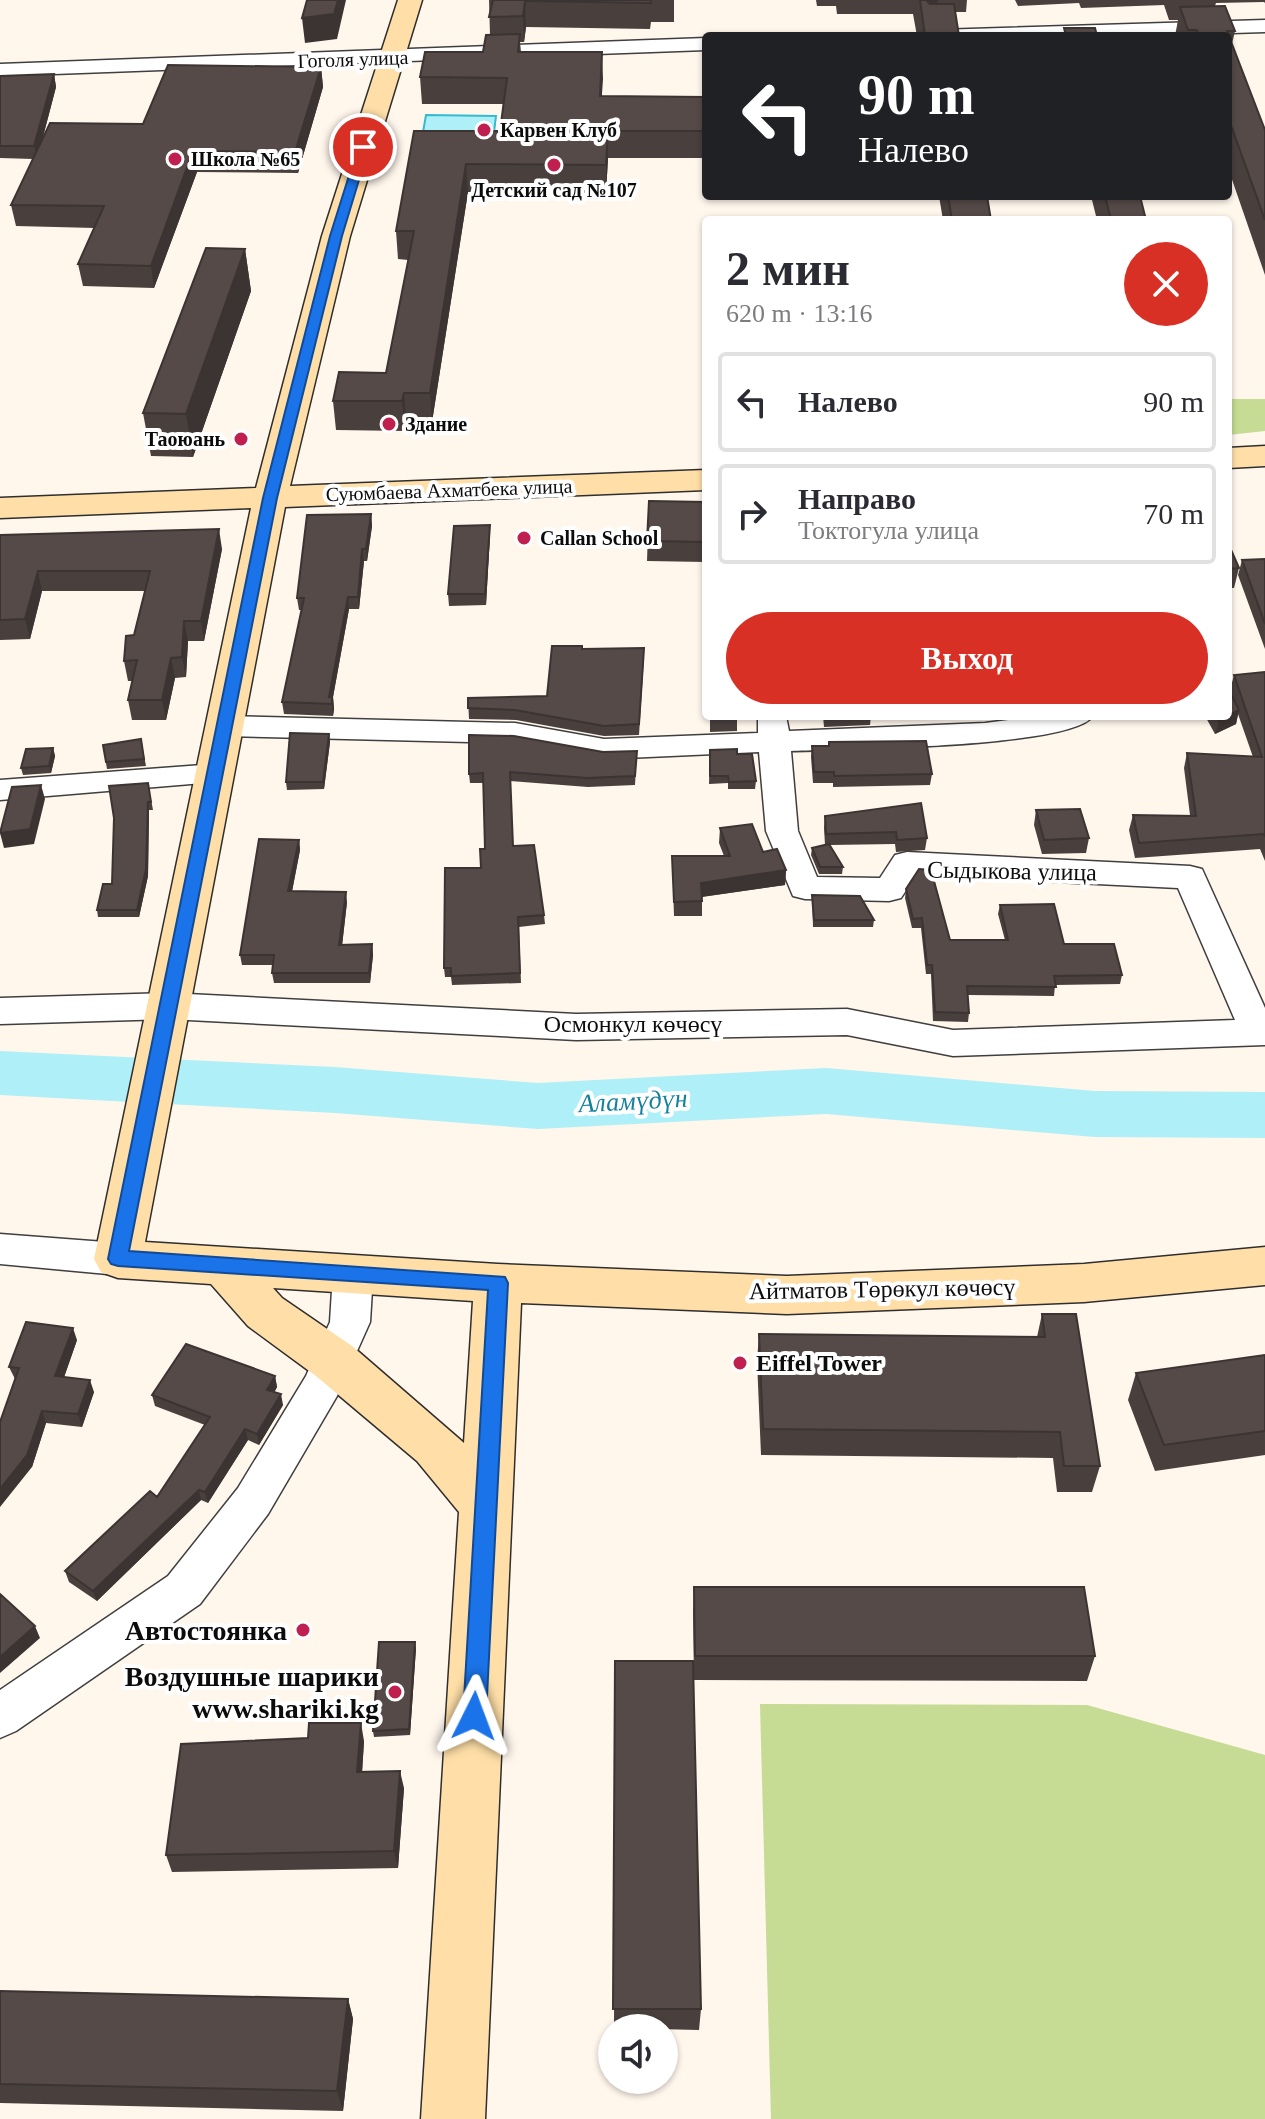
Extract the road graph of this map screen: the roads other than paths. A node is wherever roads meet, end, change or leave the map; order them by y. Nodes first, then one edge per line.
1 (410, 0) edge
2 (1265, 26) edge
3 (1068, 32) edge
4 (702, 44) edge
5 (391, 58) junction
6 (0, 70) edge
7 (1265, 456) edge
8 (1232, 458) edge
9 (702, 480) edge
10 (270, 498) junction
11 (0, 508) edge
12 (1067, 720) edge
13 (225, 726) junction
14 (772, 728) edge
15 (216, 774) junction
16 (0, 790) edge
17 (168, 1010) junction
18 (0, 1011) edge
19 (1262, 1032) edge
20 (0, 1249) edge
21 (118, 1259) junction
22 (224, 1266) junction
23 (1265, 1266) edge
24 (353, 1274) junction
25 (498, 1283) junction
26 (334, 1361) junction
27 (486, 1506) junction
28 (0, 1716) edge
29 (453, 2119) edge

1 - 5 street
2 - 3 street
4 - 5 street, Гоголя улица
5 - 6 street, Гоголя улица
5 - 10 street
7 - 8 street
9 - 10 street, Суюмбаева Ахматбека улица
10 - 11 street, Суюмбаева Ахматбека улица
10 - 13 street
12 - 14 street
13 - 14 street
13 - 15 street
14 - 19 street, Сыдыкова улица
15 - 16 street
15 - 17 street
17 - 18 street, Осмонкул көчөсү
17 - 19 street, Осмонкул көчөсү
17 - 21 street
20 - 21 street
21 - 22 street, Айтматов Төрөкул көчөсү
22 - 24 street, Айтматов Төрөкул көчөсү
22 - 26 street
23 - 25 street, Айтматов Төрөкул көчөсү
24 - 25 street, Айтматов Төрөкул көчөсү
24 - 26 street
25 - 27 street
26 - 27 street
26 - 28 street
27 - 29 street

